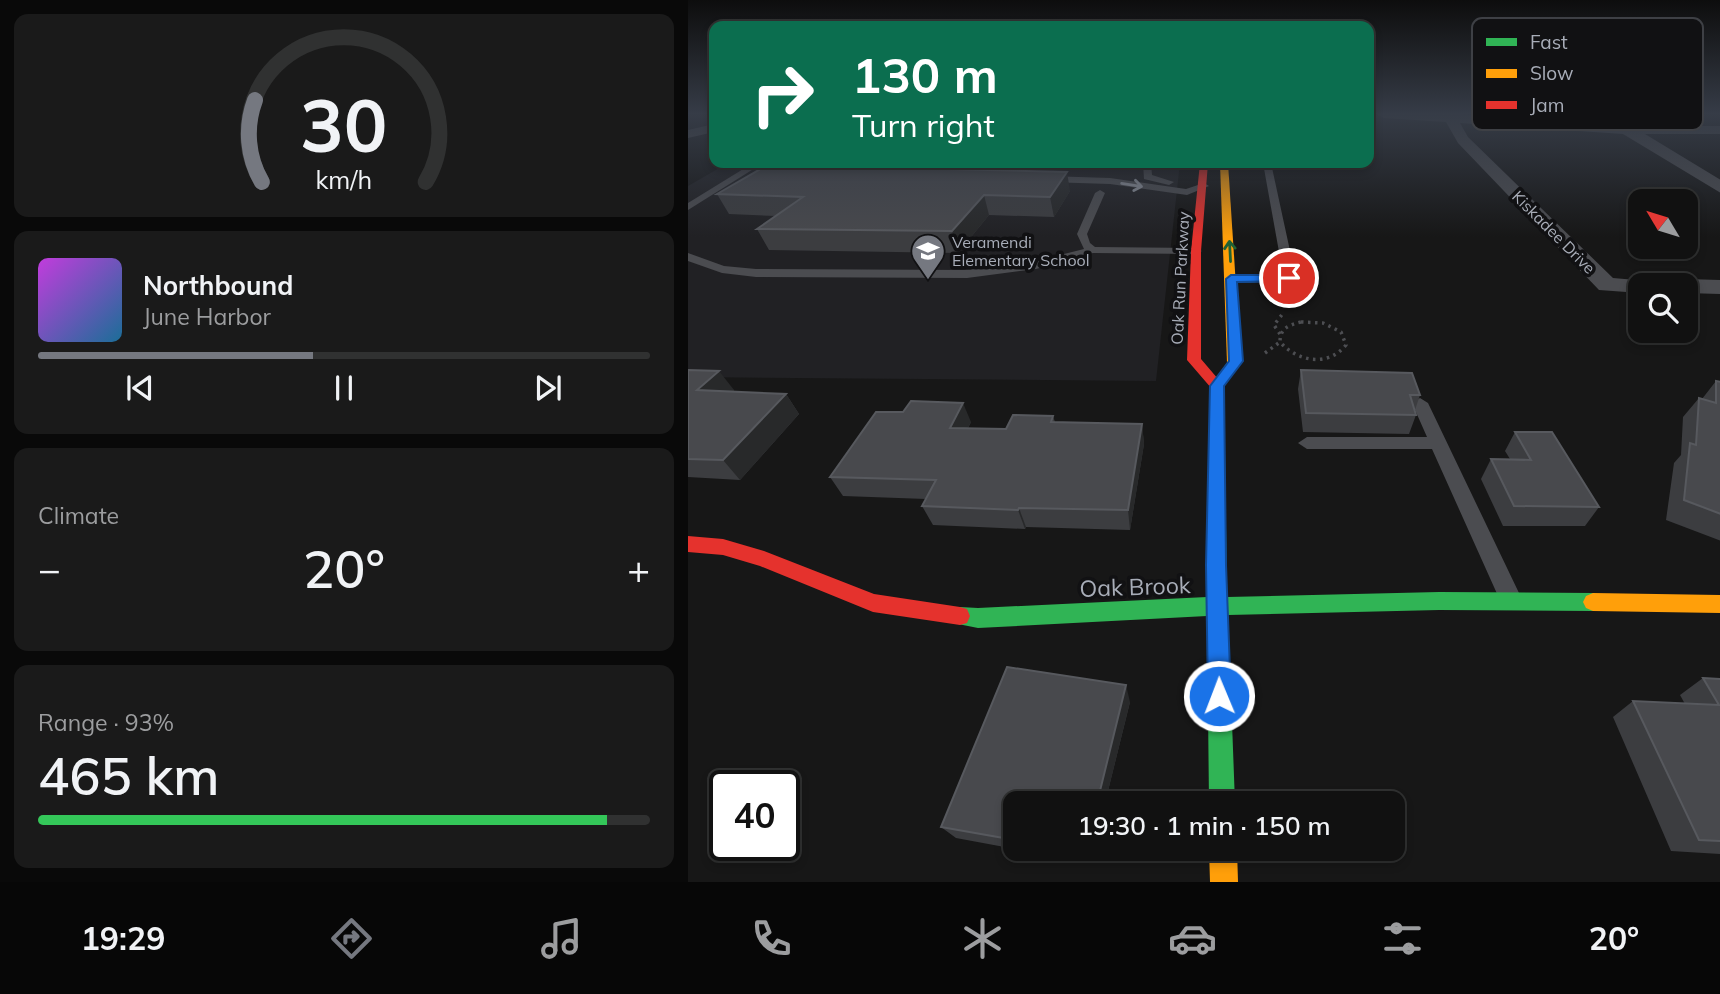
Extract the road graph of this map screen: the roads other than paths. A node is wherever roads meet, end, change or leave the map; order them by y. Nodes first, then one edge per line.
1 (1478, 155) edge
2 (1667, 155) edge
3 (751, 168) edge
4 (1013, 168) edge
5 (1147, 168) edge
6 (1204, 168) edge
7 (1224, 168) edge
8 (1268, 168) edge
9 (1204, 186) junction
10 (1224, 186) junction
11 (1720, 188) edge
12 (1100, 193) dead end
13 (688, 207) edge
14 (1093, 250) junction
15 (1196, 251) junction
16 (688, 257) edge
17 (1289, 278) junction
18 (1231, 279) junction
19 (1628, 286) edge
20 (1698, 286) edge
21 (1720, 286) edge
22 (1294, 297) road end
23 (1217, 386) junction
24 (1421, 403) edge
25 (1307, 443) dead end
26 (1438, 443) junction
27 (688, 544) edge
28 (1511, 600) junction
29 (1720, 604) edge
30 (1217, 607) junction
31 (1222, 791) edge
32 (1223, 861) edge
33 (1224, 882) edge

1 - 19 street, Kiskadee Drive
2 - 11 street
3 - 13 lane
4 -> 9 lane
5 - 9 lane
6 - 9 street, Oak Run Parkway
7 - 10 street
8 - 17 lane
9 - 10 street
9 - 15 street, Oak Run Parkway
18 -> 10 street
12 - 14 lane
14 - 15 lane
14 - 16 lane
15 - 23 street, Oak Run Parkway
17 - 18 lane
17 - 22 lane
18 - 23 street
20 - 21 street
23 - 30 street
24 - 26 lane
25 - 26 lane
26 - 28 lane
27 - 30 street, Oak Brook
28 - 29 street, Oak Brook
28 - 30 street, Oak Brook
30 - 31 street
32 - 33 street

